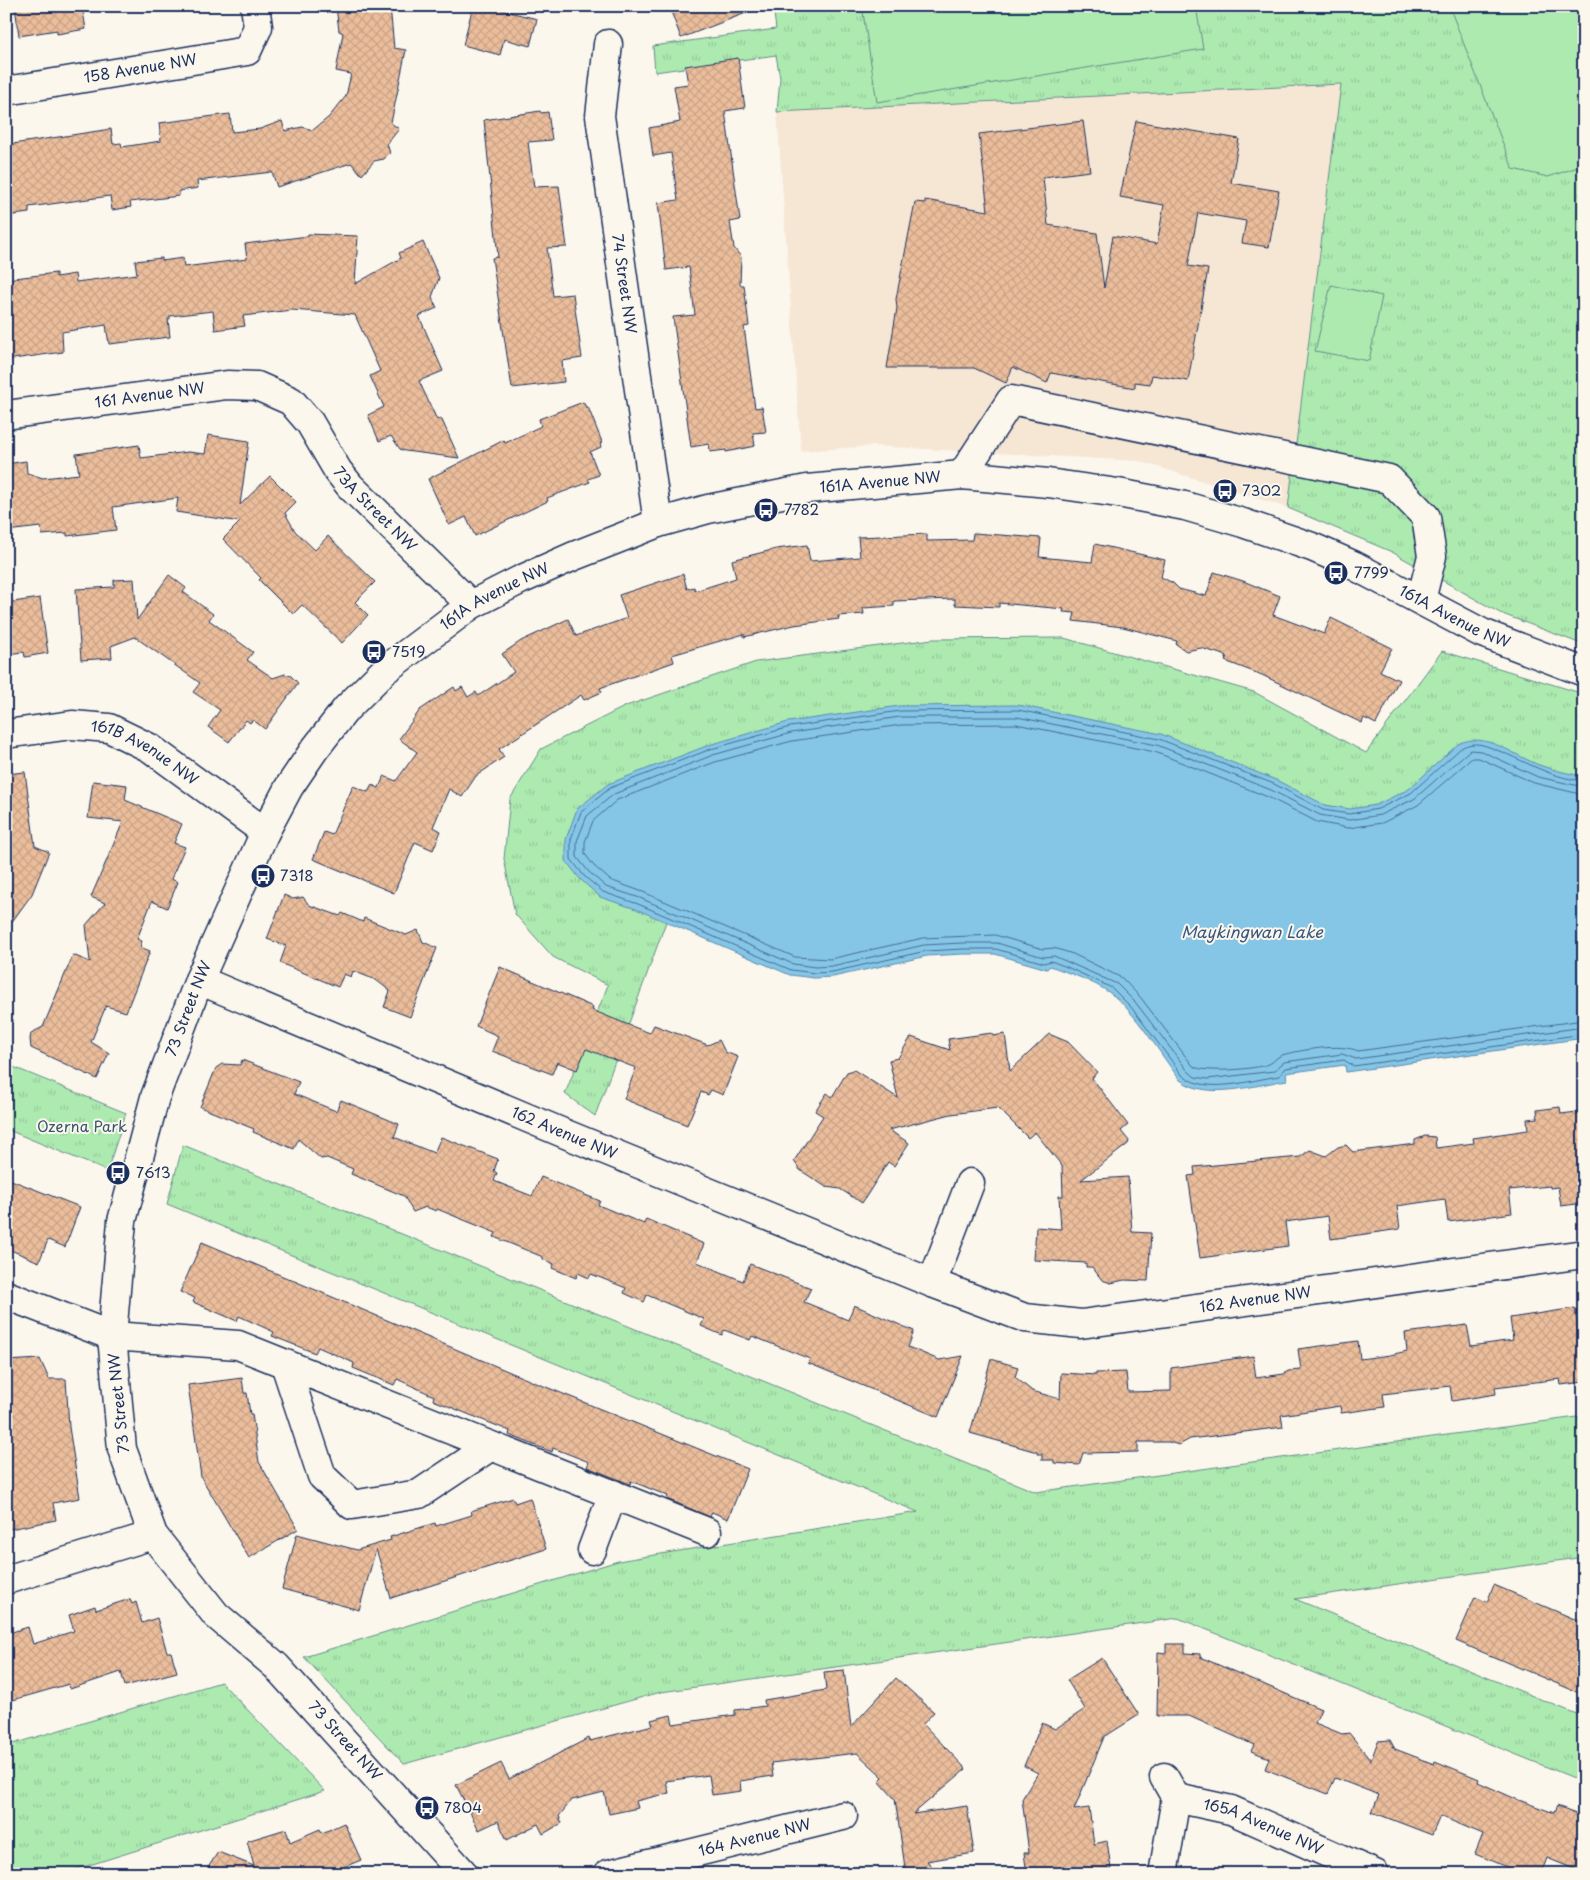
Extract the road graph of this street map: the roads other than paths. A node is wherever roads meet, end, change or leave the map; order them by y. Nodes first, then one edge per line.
1 (256, 17) edge
2 (608, 44) dead end
3 (6, 91) edge
4 (291, 401) joint
5 (6, 415) edge
6 (962, 475) junction
7 (658, 523) junction
8 (1421, 600) junction
9 (471, 605) junction
10 (1584, 672) edge
11 (6, 734) edge
12 (265, 832) junction
13 (198, 980) junction
14 (970, 1183) dead end
15 (1584, 1254) edge
16 (932, 1283) junction
17 (6, 1295) edge
18 (112, 1336) junction
19 (285, 1364) junction
20 (491, 1446) junction
21 (612, 1494) junction
22 (707, 1532) dead end
23 (153, 1535) junction
24 (592, 1550) dead end
25 (6, 1580) edge
26 (843, 1816) dead end
27 (464, 1874) edge
28 (608, 1874) edge
29 (1163, 1874) edge
30 (1375, 1874) edge

1 - 3 street, 158 Avenue NW
2 - 7 street, 74 Street NW
4 - 5 street, 161 Avenue NW
4 - 9 street, 73A Street NW
6 - 7 street, 161A Avenue NW
6 - 8 street, 161A Avenue NW
6 - 8 street
7 - 9 street, 161A Avenue NW
8 - 10 street, 161A Avenue NW
9 - 12 street, 161A Avenue NW
11 - 12 street, 161B Avenue NW
12 - 13 street, 73 Street NW
13 - 16 street, 162 Avenue NW
13 - 18 street, 73 Street NW
14 - 16 street
15 - 16 street, 162 Avenue NW
17 - 18 street
18 - 19 street
18 - 23 street, 73 Street NW
19 - 20 street
19 - 20 street
20 - 21 street
21 - 22 street
21 - 24 street
23 - 25 street
23 - 27 street, 73 Street NW
26 - 28 street, 164 Avenue NW
29 - 30 street, 165A Avenue NW

